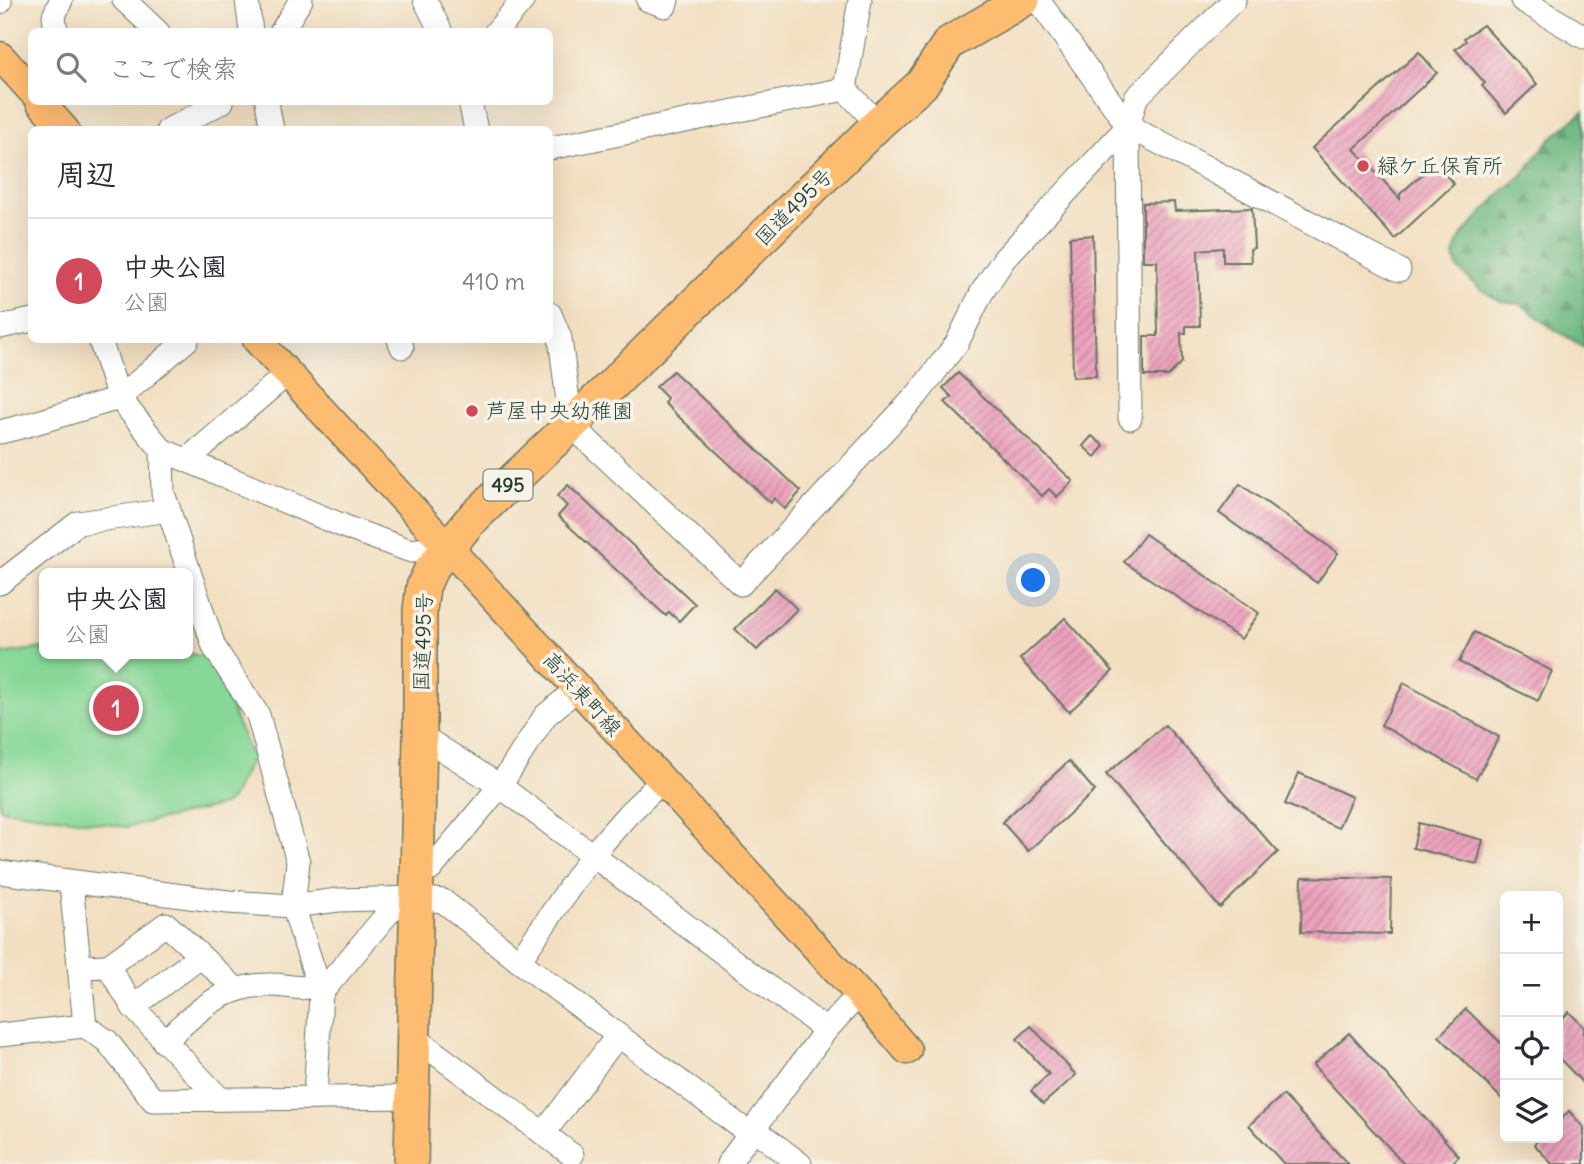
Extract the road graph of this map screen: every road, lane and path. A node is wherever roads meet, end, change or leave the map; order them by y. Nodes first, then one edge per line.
1 (61, 0) edge
2 (124, 0) edge
3 (247, 0) edge
4 (301, 0) edge
5 (425, 0) edge
6 (523, 0) edge
7 (648, 0) edge
8 (667, 0) edge
9 (860, 0) edge
10 (1023, 0) edge
11 (1038, 0) edge
12 (1234, 0) edge
13 (1522, 0) edge
14 (56, 28) edge
15 (154, 28) edge
16 (250, 28) edge
17 (284, 28) edge
18 (439, 28) edge
19 (499, 28) edge
20 (1584, 37) edge
21 (0, 56) edge
22 (28, 81) edge
23 (845, 89) junction
24 (43, 105) edge
25 (271, 105) edge
26 (471, 105) edge
27 (192, 108) edge
28 (878, 124) junction
29 (61, 126) edge
30 (172, 126) edge
31 (272, 126) edge
32 (475, 126) edge
33 (1128, 126) junction
34 (553, 147) edge
35 (1399, 270) dead end
36 (28, 321) edge
37 (553, 321) edge
38 (0, 327) edge
39 (101, 343) edge
40 (183, 343) edge
41 (260, 343) edge
42 (288, 373) junction
43 (119, 398) junction
44 (1130, 418) dead end
45 (572, 425) junction
46 (0, 432) edge
47 (162, 450) junction
48 (187, 460) junction
49 (169, 510) junction
50 (449, 546) junction
51 (188, 568) edge
52 (0, 583) edge
53 (193, 583) edge
54 (577, 689) junction
55 (420, 735) junction
56 (662, 781) junction
57 (500, 786) junction
58 (592, 855) junction
59 (0, 872) edge
60 (71, 883) junction
61 (411, 888) junction
62 (293, 906) junction
63 (200, 956) junction
64 (519, 961) junction
65 (108, 966) junction
66 (80, 967) junction
67 (320, 989) junction
68 (237, 990) junction
69 (859, 994) junction
70 (133, 1007) junction
71 (85, 1026) junction
72 (826, 1030) junction
73 (0, 1035) edge
74 (618, 1035) junction
75 (414, 1037) junction
76 (164, 1042) junction
77 (907, 1050) dead end
78 (412, 1097) junction
79 (315, 1098) junction
80 (220, 1099) junction
81 (752, 1132) junction
82 (544, 1133) junction
83 (572, 1155) dead end
84 (411, 1164) edge
85 (728, 1164) edge
86 (800, 1164) edge

1 - 14 street
2 - 15 street
3 - 16 street
4 - 17 street
5 - 18 street
6 - 19 street
7 - 8 street
9 - 23 street
10 - 28 highway, 国道495号 / 495
11 - 33 street
12 - 33 street
13 - 20 street
21 - 22 main road
23 - 28 street
23 - 34 street
24 - 29 main road
25 - 31 street
26 - 32 street
27 - 30 street
28 - 45 highway, 国道495号 / 495
33 - 35 street
33 - 44 street
33 - 45 street
36 - 38 street
37 - 45 street
39 - 43 street
40 - 43 street
41 - 42 main road, 高浜東町線
42 - 48 street
42 - 50 main road, 高浜東町線
43 - 46 street
43 - 47 street
45 - 50 highway, 国道495号 / 495
47 - 48 street
47 - 49 street
48 - 50 street
49 - 51 street
49 - 52 street
50 - 54 main road, 高浜東町線
50 - 55 highway, 国道495号 / 495
53 - 62 street
54 - 56 main road, 高浜東町線
54 - 57 street
55 - 57 street
55 - 61 highway, 国道495号 / 495
56 - 58 street
56 - 69 main road, 高浜東町線
57 - 58 street
57 - 61 street
58 - 64 street
58 - 72 street
59 - 60 street
60 - 62 street
60 - 66 street
61 - 62 street
61 - 64 street
61 - 67 street
61 - 75 highway, 国道495号 / 495
62 - 67 street
63 - 65 street
63 - 68 street
63 - 70 street
64 - 74 street
65 - 66 street
65 - 70 street
66 - 71 street
67 - 68 street
67 - 79 street
68 - 76 street
69 - 72 street
69 - 77 main road, 高浜東町線
70 - 76 street
71 - 73 street
71 - 80 street
72 - 81 street
74 - 81 street
74 - 82 street
75 - 78 highway, 国道495号 / 495
75 - 82 street
76 - 80 street
78 - 79 street
78 - 84 highway, 国道495号 / 495
79 - 80 street
81 - 85 street
81 - 86 street
82 - 83 street

